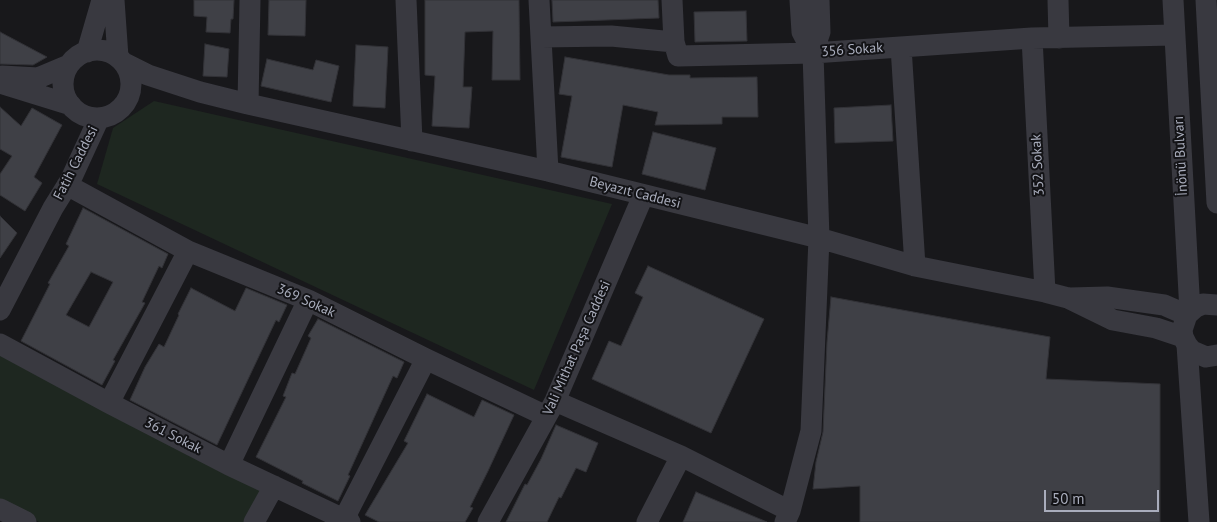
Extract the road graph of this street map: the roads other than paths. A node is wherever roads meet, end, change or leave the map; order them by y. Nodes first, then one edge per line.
1 (102, 0) edge
2 (114, 0) edge
3 (250, 0) edge
4 (406, 0) edge
5 (539, 0) edge
6 (672, 0) edge
7 (800, 0) edge
8 (819, 0) edge
9 (1058, 0) edge
10 (1173, 0) edge
11 (1206, 0) edge
12 (1174, 35) junction
13 (541, 36) junction
14 (1032, 38) junction
15 (1059, 38) junction
16 (674, 42) junction
17 (901, 47) junction
18 (87, 52) junction
19 (813, 53) junction
20 (121, 60) junction
21 (69, 65) junction
22 (0, 76) edge
23 (0, 83) edge
24 (200, 92) junction
25 (248, 104) junction
26 (120, 110) junction
27 (85, 114) junction
28 (412, 141) junction
29 (548, 171) junction
30 (67, 185) junction
31 (643, 196) junction
32 (1217, 202) edge
33 (53, 208) junction
34 (819, 238) junction
35 (188, 250) junction
36 (915, 266) junction
37 (1045, 292) junction
38 (1068, 298) junction
39 (308, 300) junction
40 (2, 301) edge
41 (1217, 305) edge
42 (1188, 314) junction
43 (1185, 341) junction
44 (0, 344) edge
45 (1217, 355) edge
46 (426, 359) junction
47 (109, 403) junction
48 (551, 408) junction
49 (681, 456) junction
50 (229, 465) junction
51 (274, 486) junction
52 (0, 509) edge
53 (787, 517) edge
54 (347, 520) edge
55 (26, 522) edge
56 (254, 522) edge
57 (488, 522) edge
58 (647, 522) edge
59 (1199, 522) edge

1 - 18 street
2 - 20 street
3 - 25 street
4 - 28 street
5 - 13 street
6 - 16 street
7 - 19 street
8 - 19 street
9 - 15 street
10 - 12 street, İnönü Bulvarı
11 - 32 street
12 - 15 street, 356 Sokak
12 - 42 street, İnönü Bulvarı
13 - 16 street
13 - 29 street
14 - 15 street, 356 Sokak
14 - 17 street, 356 Sokak
14 - 37 street, 352 Sokak
16 - 19 street, 356 Sokak
17 - 19 street, 356 Sokak
17 - 36 street
18 - 20 street
18 - 21 street
19 - 34 street
20 - 24 street
20 - 26 street
21 - 22 street
21 - 27 street
23 - 27 street
24 - 25 street, Beyazıt Caddesi
24 - 26 street, Fatih Caddesi
25 - 28 street, Beyazıt Caddesi
26 - 27 street, Fatih Caddesi
27 - 30 street, Fatih Caddesi
27 - 33 street, Fatih Caddesi
28 - 29 street, Beyazıt Caddesi
29 - 31 street, Beyazıt Caddesi
30 - 33 street, Fatih Caddesi
30 - 35 street, 369 Sokak
31 - 34 street, Beyazıt Caddesi
31 - 48 street, Vali Mithat Paşa Caddesi
33 - 40 street, Fatih Caddesi
34 - 36 street, Beyazıt Caddesi
34 - 53 street
35 - 39 street, 369 Sokak
35 - 47 street
36 - 37 street, Beyazıt Caddesi
37 - 38 street, Beyazıt Caddesi
38 - 42 street, Beyazıt Caddesi
38 - 43 street, Beyazıt Caddesi
39 - 46 street, 369 Sokak
39 - 50 street
41 - 42 street
42 - 43 street, İnönü Bulvarı
43 - 45 street, Beyazıt Caddesi
43 - 59 street
44 - 47 street, 361 Sokak
46 - 48 street, 369 Sokak
46 - 54 street
47 - 50 street, 361 Sokak
48 - 49 street, 369 Sokak
48 - 57 street, Vali Mithat Paşa Caddesi
49 - 53 street, 369 Sokak
49 - 58 street
50 - 51 street, 361 Sokak
51 - 54 street, 361 Sokak
51 - 56 street
52 - 55 street

